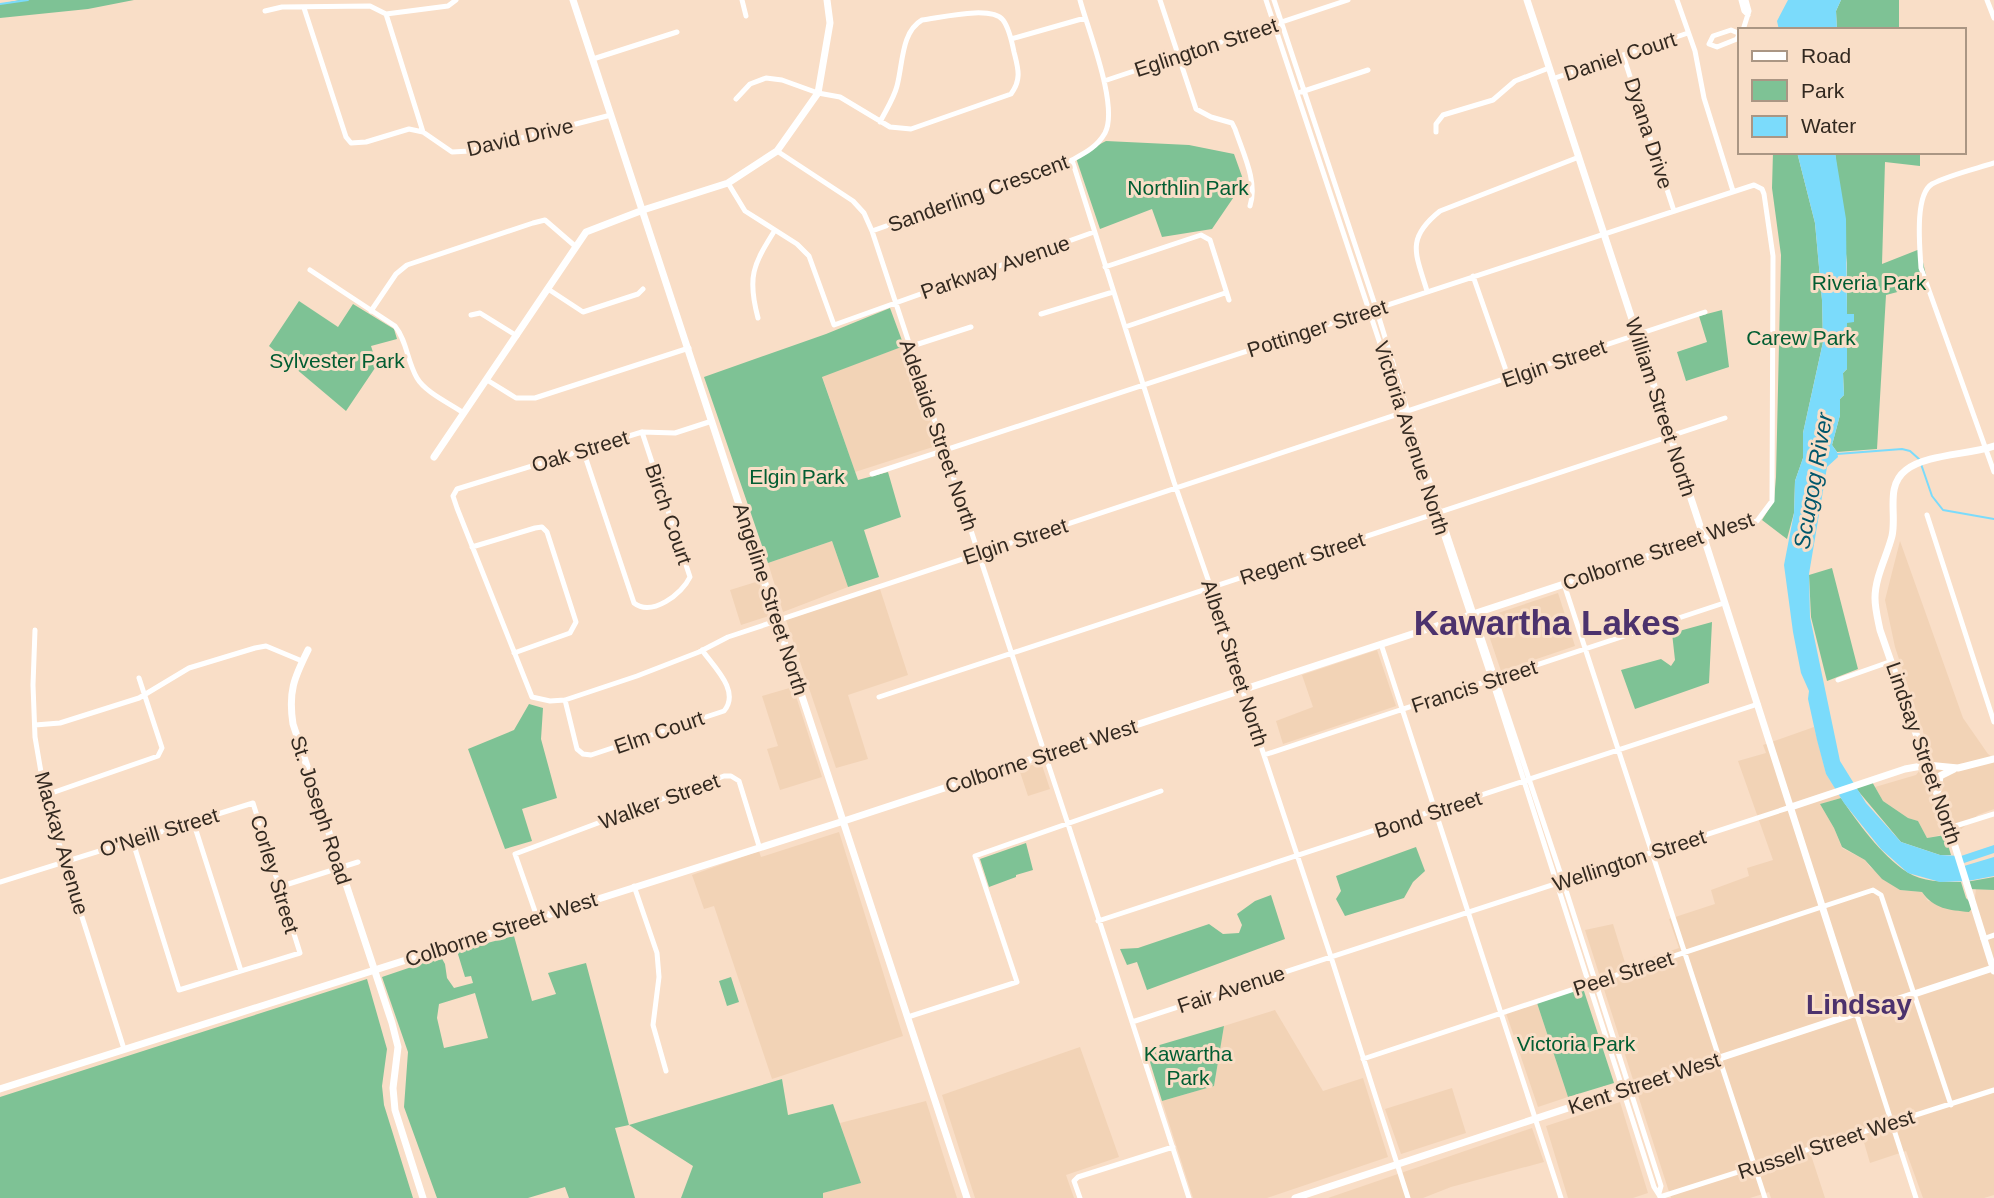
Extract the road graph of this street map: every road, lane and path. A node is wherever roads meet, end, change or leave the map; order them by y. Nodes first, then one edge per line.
1 (456, 0) edge
2 (573, 0) edge
3 (742, 0) edge
4 (827, 0) edge
5 (1080, 0) edge
6 (1160, 0) edge
7 (1266, 0) edge
8 (1273, 0) edge
9 (1348, 0) edge
10 (1527, 0) edge
11 (1677, 0) edge
12 (1744, 0) edge
13 (1987, 0) edge
14 (304, 8) junction
15 (265, 11) dead end
16 (386, 14) junction
17 (746, 16) dead end
18 (1085, 18) junction
19 (1994, 18) edge
20 (1278, 22) junction
21 (1742, 28) edge
22 (677, 32) dead end
23 (1738, 32) edge
24 (1688, 33) junction
25 (1738, 37) edge
26 (1011, 39) junction
27 (1709, 44) junction
28 (1695, 51) junction
29 (1179, 55) junction
30 (1623, 55) junction
31 (593, 60) junction
32 (1549, 68) junction
33 (1368, 70) dead end
34 (1552, 79) junction
35 (1104, 81) junction
36 (1300, 92) junction
37 (818, 93) junction
38 (736, 99) dead end
39 (611, 115) junction
40 (880, 122) junction
41 (423, 132) junction
42 (1436, 132) dead end
43 (777, 151) junction
44 (1579, 157) junction
45 (1072, 160) junction
46 (1994, 163) edge
47 (728, 183) junction
48 (1762, 189) joint
49 (1733, 191) junction
50 (1250, 206) dead end
51 (643, 210) junction
52 (1674, 211) junction
53 (775, 230) junction
54 (872, 231) junction
55 (1094, 232) junction
56 (1604, 234) junction
57 (575, 246) junction
58 (1105, 267) junction
59 (310, 270) dead end
60 (1473, 276) junction
61 (548, 289) junction
62 (643, 289) dead end
63 (1426, 291) junction
64 (1113, 292) junction
65 (1225, 293) junction
66 (1229, 300) dead end
67 (895, 302) junction
68 (1373, 309) junction
69 (371, 311) junction
70 (1705, 312) dead end
71 (1041, 314) dead end
72 (471, 315) dead end
73 (758, 318) dead end
74 (971, 327) dead end
75 (1125, 327) junction
76 (1637, 335) junction
77 (517, 336) junction
78 (909, 347) junction
79 (689, 348) junction
80 (1509, 379) junction
81 (486, 380) junction
82 (1144, 386) junction
83 (1406, 411) junction
84 (462, 412) junction
85 (1725, 418) dead end
86 (712, 421) junction
87 (642, 432) junction
88 (1670, 436) junction
89 (1990, 447) edge
90 (583, 450) junction
91 (945, 450) junction
92 (434, 457) dead end
93 (1994, 472) edge
94 (872, 474) dead end
95 (1177, 487) junction
96 (453, 496) joint
97 (1439, 513) junction
98 (1927, 515) dead end
99 (1704, 538) junction
100 (472, 548) junction
101 (979, 553) junction
102 (1564, 584) junction
103 (1211, 588) junction
104 (1724, 603) junction
105 (1472, 614) junction
106 (777, 620) junction
107 (35, 631) dead end
108 (1381, 644) junction
109 (1586, 649) junction
110 (308, 650) dead end
111 (702, 650) junction
112 (514, 653) junction
113 (1011, 653) junction
114 (1893, 660) junction
115 (302, 661) junction
116 (139, 678) dead end
117 (1494, 680) junction
118 (1839, 680) dead end
119 (1242, 689) junction
120 (145, 696) junction
121 (879, 697) dead end
122 (565, 700) junction
123 (1758, 705) junction
124 (1403, 710) junction
125 (1994, 722) edge
126 (34, 725) junction
127 (1619, 750) junction
128 (1045, 754) junction
129 (1264, 755) junction
130 (1994, 759) edge
131 (1927, 765) junction
132 (1958, 768) junction
133 (1527, 781) junction
134 (1161, 791) dead end
135 (46, 795) junction
136 (1938, 799) junction
137 (253, 803) joint
138 (1791, 807) junction
139 (1436, 811) junction
140 (1994, 814) edge
141 (842, 820) junction
142 (193, 821) junction
143 (1069, 824) junction
144 (1949, 828) junction
145 (132, 839) junction
146 (760, 846) junction
147 (1653, 852) junction
148 (1298, 857) junction
149 (65, 861) junction
150 (358, 862) dead end
151 (340, 868) junction
152 (0, 882) edge
153 (1561, 882) junction
154 (634, 886) junction
155 (279, 887) junction
156 (1824, 907) junction
157 (1469, 913) junction
158 (537, 917) junction
159 (1098, 921) junction
160 (1994, 935) edge
161 (1983, 939) junction
162 (1685, 953) junction
163 (1331, 957) junction
164 (374, 969) junction
165 (1994, 970) edge
166 (241, 971) junction
167 (1592, 983) junction
168 (1913, 995) junction
169 (1501, 1012) junction
170 (1857, 1015) junction
171 (908, 1017) junction
172 (1132, 1023) junction
173 (124, 1049) junction
174 (1363, 1059) junction
175 (1719, 1059) junction
176 (666, 1071) dead end
177 (0, 1089) edge
178 (1626, 1090) junction
179 (1994, 1090) edge
180 (1951, 1105) junction
181 (1536, 1119) junction
182 (1893, 1123) junction
183 (1173, 1147) junction
184 (1398, 1165) junction
185 (1755, 1167) junction
186 (1660, 1196) edge
187 (424, 1198) edge
188 (967, 1198) edge
189 (1080, 1198) edge
190 (1189, 1198) edge
191 (1296, 1198) edge
192 (1408, 1198) edge
193 (1561, 1198) edge
194 (1765, 1198) edge
195 (1916, 1198) edge

1 - 16 street
2 - 31 main road, Angeline Street North
3 - 17 street
4 - 37 main road
5 - 18 street, Sanderling Crescent
6 - 29 street
7 - 20 street, Victoria Avenue North
8 - 20 street, Victoria Avenue North
9 - 20 street, Eglington Street
10 - 32 main road, William Street North
11 - 24 street
12 - 21 street
13 - 19 street
14 - 15 street
14 - 16 street
14 - 41 street
16 - 41 street
18 - 26 street
18 - 35 street, Sanderling Crescent
20 - 29 street, Eglington Street
20 - 36 street, Victoria Avenue North
22 - 31 street
23 - 27 street
24 - 28 street
24 - 30 street, Daniel Court
25 - 27 street
26 - 40 street
26 - 40 street
27 - 28 street
28 - 49 street
29 - 35 street, Eglington Street
29 - 50 street
30 - 34 street, Daniel Court
30 - 52 street, Dyana Drive
31 - 39 main road, Angeline Street North
32 - 34 main road, William Street North
32 - 42 street
33 - 36 street
34 - 44 main road, William Street North
35 - 45 street, Sanderling Crescent
36 - 68 street, Victoria Avenue North
37 - 38 street
37 - 40 street
37 - 43 main road
39 - 41 street, David Drive
39 - 51 main road, Angeline Street North
43 - 47 main road
43 - 54 street, Adelaide Street North
44 - 56 main road, William Street North
44 - 63 street
45 - 54 street, Sanderling Crescent
45 - 55 street, Albert Street North
46 - 89 street
47 - 51 main road
47 - 53 street
48 - 49 street, Pottinger Street
48 - 99 street, Colborne Street West
49 - 52 street, Pottinger Street
51 - 57 main road
51 - 79 main road, Angeline Street North
52 - 56 street, Pottinger Street
53 - 67 street, Parkway Avenue
53 - 73 street
54 - 67 street, Adelaide Street North
55 - 58 street, Albert Street North
55 - 67 street, Parkway Avenue
56 - 60 street, Pottinger Street
56 - 76 main road, William Street North
57 - 61 main road
57 - 69 street
58 - 64 street, Albert Street North
58 - 65 street
59 - 69 street
60 - 63 street, Pottinger Street
60 - 80 street
61 - 62 street
61 - 77 main road
63 - 68 street, Pottinger Street
64 - 71 street
64 - 75 street, Albert Street North
65 - 66 street
65 - 75 street
67 - 78 street, Adelaide Street North
68 - 82 street, Pottinger Street
68 - 83 street, Victoria Avenue North
69 - 84 street
70 - 76 street, Elgin Street
72 - 77 street
74 - 78 street
75 - 82 street, Albert Street North
76 - 80 street, Elgin Street
76 - 88 main road, William Street North
77 - 81 main road
78 - 91 street, Adelaide Street North
79 - 81 street
79 - 86 main road, Angeline Street North
80 - 83 street, Elgin Street
81 - 84 main road
82 - 91 street, Pottinger Street
82 - 95 street, Albert Street North
83 - 95 street, Elgin Street
83 - 97 street, Victoria Avenue North
84 - 92 main road
85 - 88 street, Regent Street
86 - 87 street, Oak Street
86 - 106 main road, Angeline Street North
87 - 90 street, Oak Street
87 - 90 street, Birch Court
88 - 97 street, Regent Street
88 - 99 main road, William Street North
89 - 93 street
89 - 114 main road, Lindsay Street North
90 - 96 street, Oak Street
91 - 94 street, Pottinger Street
91 - 101 street, Adelaide Street North
95 - 101 street, Elgin Street
95 - 103 street, Albert Street North
96 - 100 street, Elgin Street
97 - 103 street, Regent Street
97 - 105 street, Victoria Avenue North
98 - 125 street
99 - 102 main road, Colborne Street West
99 - 104 main road, William Street North
100 - 112 street, Elgin Street
100 - 112 street
101 - 106 street, Elgin Street
101 - 113 street, Adelaide Street North
102 - 105 main road, Colborne Street West
102 - 109 street
103 - 113 street, Regent Street
103 - 119 street, Albert Street North
104 - 109 street, Francis Street
104 - 123 main road, William Street North
105 - 108 main road, Colborne Street West
105 - 117 street, Victoria Avenue North
106 - 111 street, Elgin Street
106 - 141 main road, Angeline Street North
107 - 126 street, Mackay Avenue
108 - 119 main road, Colborne Street West
108 - 124 street
109 - 117 street, Francis Street
109 - 127 street
110 - 115 main road, St. Joseph Road
111 - 122 street, Elgin Street
111 - 122 street, Elm Court
112 - 122 street, Elgin Street
113 - 121 street, Regent Street
113 - 128 street, Adelaide Street North
114 - 118 street
114 - 131 main road, Lindsay Street North
115 - 120 street
115 - 151 main road, St. Joseph Road
116 - 120 street
117 - 124 street, Francis Street
117 - 133 street, Victoria Avenue North
119 - 128 main road, Colborne Street West
119 - 129 street, Albert Street North
120 - 126 street
120 - 135 street
123 - 127 street, Bond Street
123 - 138 main road, William Street North
124 - 129 street, Francis Street
124 - 139 street
126 - 135 street, Mackay Avenue
127 - 133 street, Bond Street
127 - 147 street
128 - 141 main road, Colborne Street West
128 - 143 street, Adelaide Street North
129 - 148 street, Albert Street North
130 - 132 main road, Wellington Street
131 - 132 main road, Wellington Street
131 - 136 main road, Lindsay Street North
131 - 138 main road, Wellington Street
132 - 136 main road
133 - 139 street, Bond Street
133 - 153 street, Victoria Avenue North
134 - 143 street
135 - 149 street, Mackay Avenue
136 - 144 main road, Lindsay Street North
137 - 142 street, O'Neill Street
137 - 155 street, Corley Street
138 - 147 street, Wellington Street
138 - 156 main road, William Street North
139 - 148 street, Bond Street
139 - 157 street
140 - 144 street
141 - 146 main road, Colborne Street West
141 - 171 main road, Angeline Street North
142 - 145 street, O'Neill Street
142 - 166 street
143 - 159 street, Adelaide Street North
143 - 171 street
144 - 161 main road, Lindsay Street North
145 - 149 street, O'Neill Street
145 - 166 street, Corley Street
146 - 154 main road, Colborne Street West
146 - 158 street, Walker Street
147 - 153 street, Wellington Street
147 - 162 street
148 - 159 street, Bond Street
148 - 163 street, Albert Street North
149 - 152 street, O'Neill Street
149 - 173 street, Mackay Avenue
150 - 151 street
151 - 155 street
151 - 164 main road, St. Joseph Road
153 - 157 street, Wellington Street
153 - 167 street, Victoria Avenue North
154 - 158 main road, Colborne Street West
154 - 176 street
155 - 166 street, Corley Street
156 - 162 street, Peel Street
156 - 168 street, Peel Street
156 - 170 main road, William Street North
157 - 163 street, Wellington Street
157 - 169 street
158 - 164 main road, Colborne Street West
159 - 172 street, Adelaide Street North
160 - 161 street
161 - 165 main road, Lindsay Street North
162 - 167 street, Peel Street
162 - 175 street
163 - 172 street, Fair Avenue
163 - 174 street, Albert Street North
164 - 173 main road, Colborne Street West
164 - 187 main road, St. Joseph Road
165 - 168 main road, Kent Street West
167 - 169 street, Peel Street
167 - 178 street, Victoria Avenue North
168 - 170 main road, Kent Street West
168 - 180 street
169 - 174 street, Peel Street
169 - 181 street
170 - 175 main road, Kent Street West
170 - 182 street
171 - 188 main road, Angeline Street North
172 - 183 street, Adelaide Street North
173 - 177 main road, Colborne Street West
174 - 184 street, Albert Street North
175 - 178 main road, Kent Street West
175 - 185 street
178 - 181 main road, Kent Street West
178 - 186 street, Victoria Avenue North
179 - 180 street, Russell Street West
180 - 182 street, Russell Street West
181 - 184 main road, Kent Street West
181 - 193 street
182 - 185 street, Russell Street West
182 - 195 street
183 - 189 street
183 - 190 street, Adelaide Street North
184 - 191 main road, Kent Street West
184 - 192 street, Albert Street North
185 - 186 street, Russell Street West
185 - 194 street

